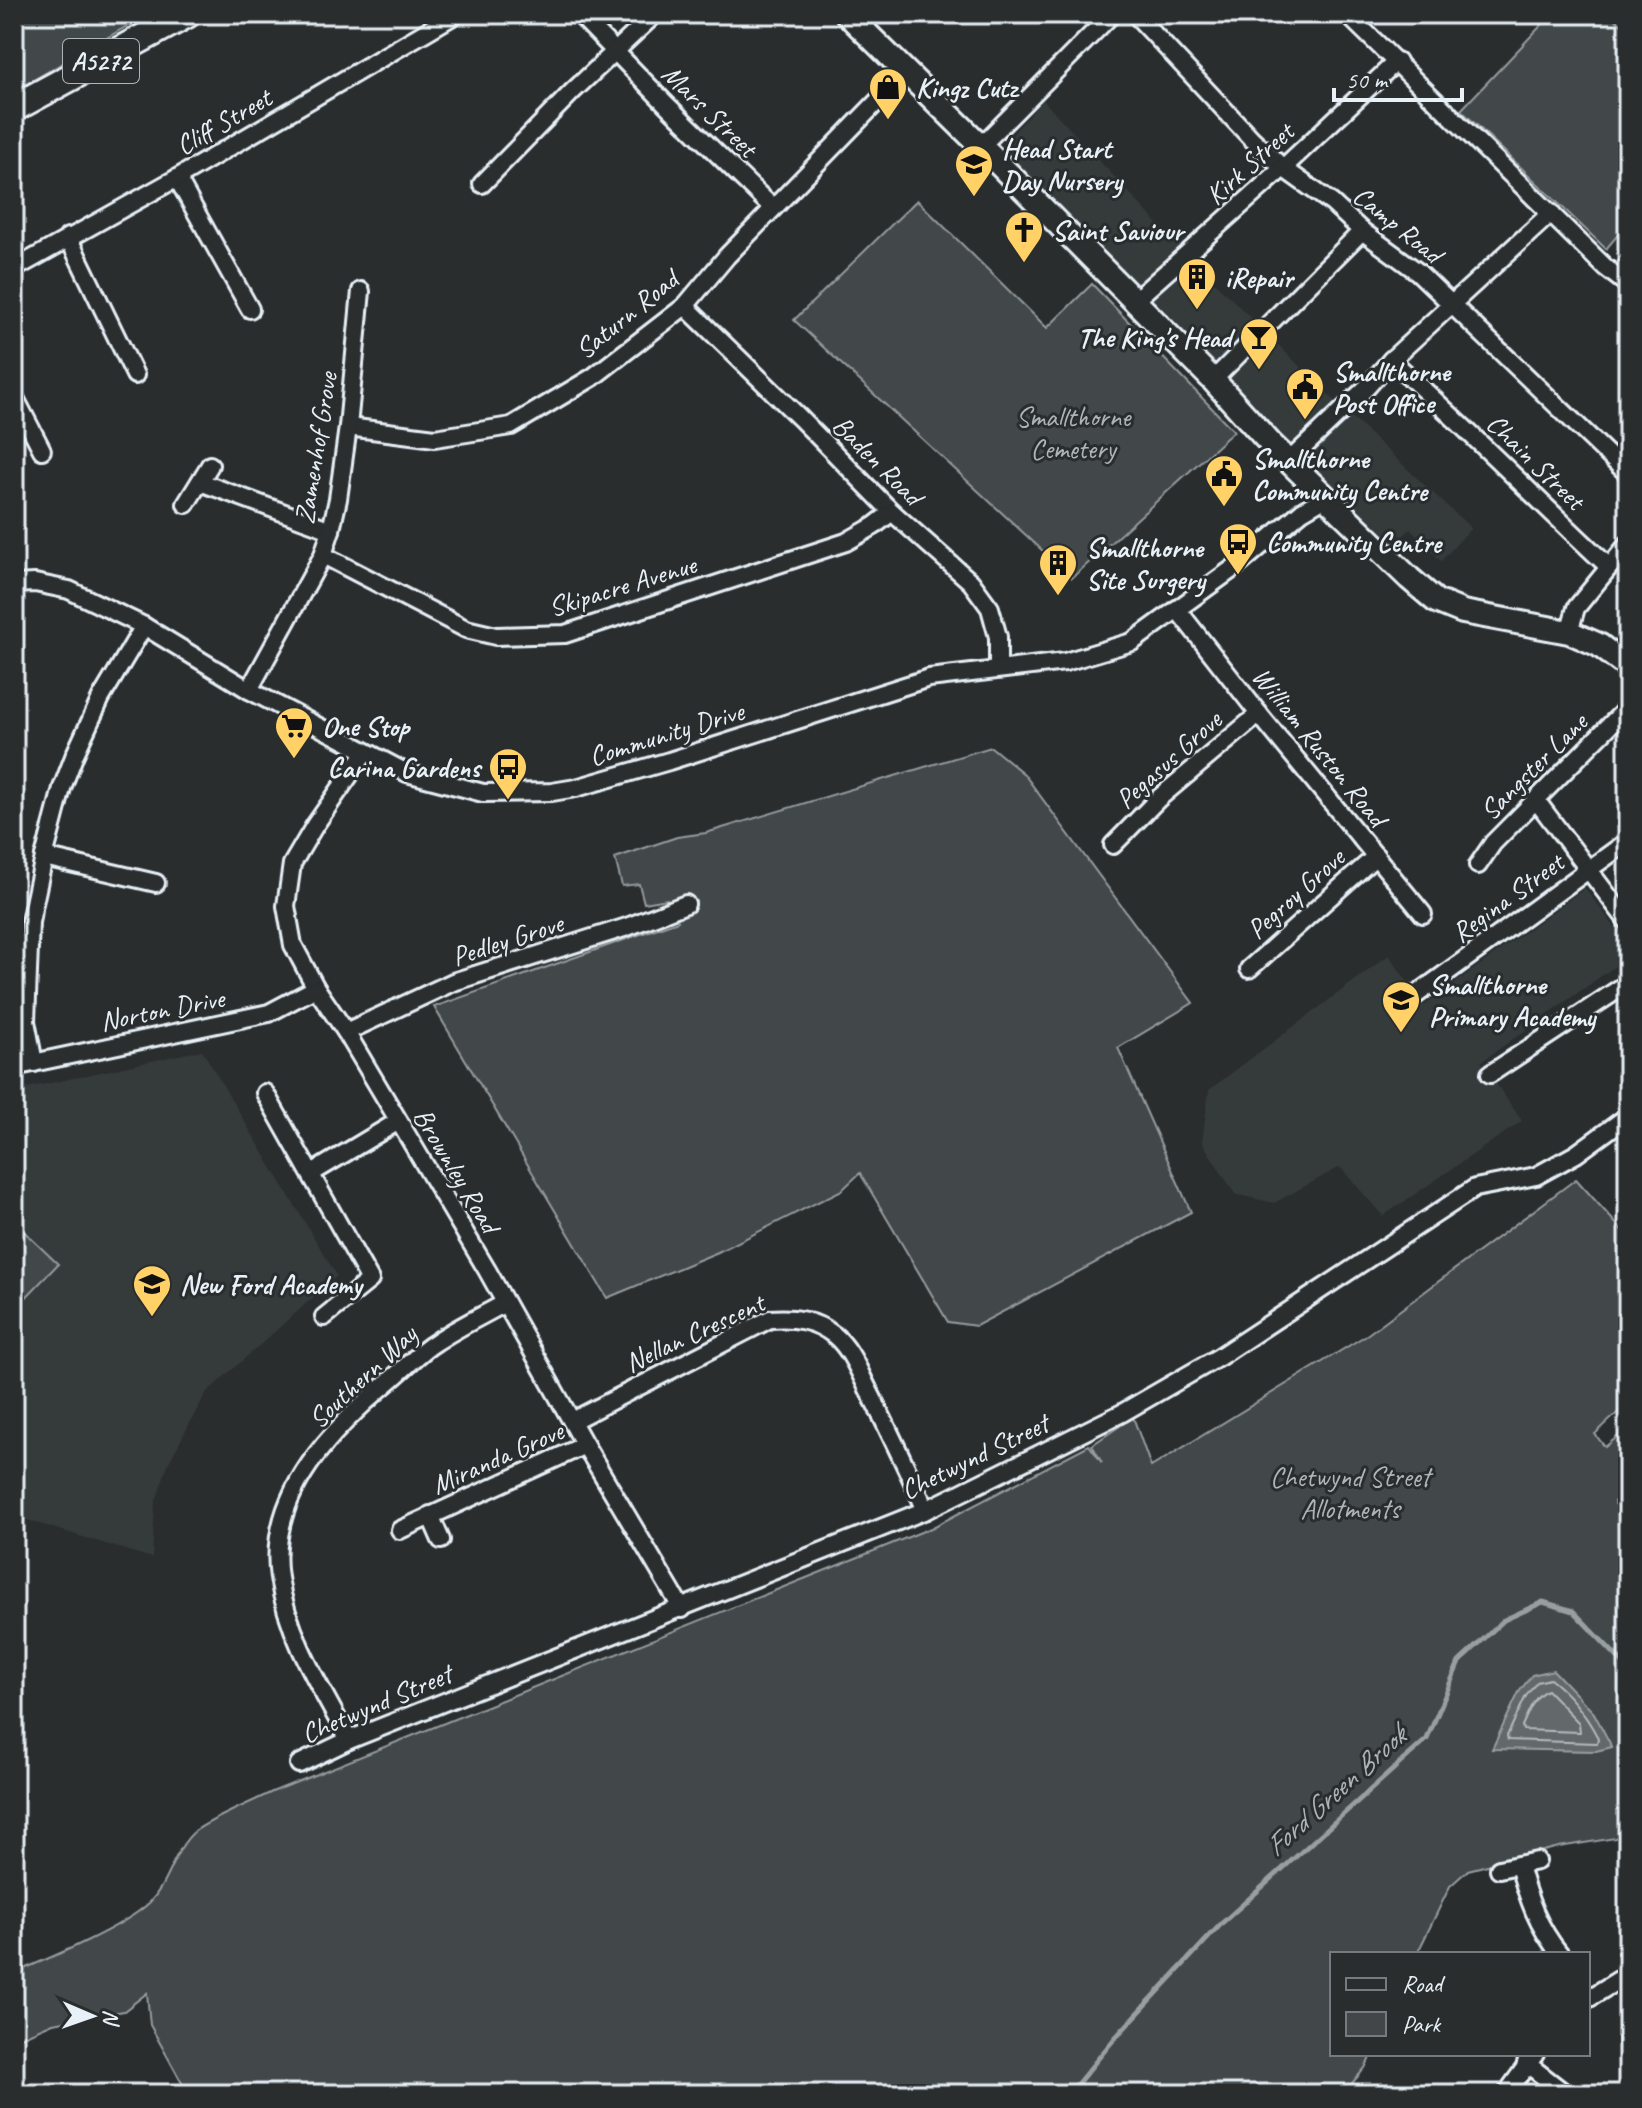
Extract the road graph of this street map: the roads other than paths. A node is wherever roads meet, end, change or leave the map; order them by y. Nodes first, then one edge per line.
1 (187, 14) edge
2 (456, 14) edge
3 (579, 14) edge
4 (655, 14) edge
5 (847, 14) edge
6 (1112, 14) edge
7 (1135, 14) edge
8 (1347, 14) edge
9 (615, 53) junction
10 (1397, 61) junction
11 (906, 72) junction
12 (14, 108) edge
13 (981, 146) junction
14 (1283, 168) junction
15 (177, 178) junction
16 (482, 184) dead end
17 (773, 208) junction
18 (1551, 213) junction
19 (1362, 231) junction
20 (68, 237) junction
21 (14, 269) edge
22 (1628, 285) edge
23 (361, 291) dead end
24 (1134, 301) junction
25 (1452, 305) junction
26 (685, 306) junction
27 (250, 309) dead end
28 (1391, 360) junction
29 (135, 375) dead end
30 (1213, 380) junction
31 (14, 396) edge
32 (348, 427) junction
33 (42, 450) dead end
34 (1289, 461) junction
35 (210, 465) dead end
36 (1628, 474) edge
37 (200, 482) junction
38 (1324, 498) junction
39 (186, 504) dead end
40 (892, 512) junction
41 (331, 530) junction
42 (1628, 544) edge
43 (323, 555) junction
44 (1609, 567) junction
45 (14, 584) edge
46 (1177, 609) junction
47 (144, 626) junction
48 (1569, 632) junction
49 (1628, 667) edge
50 (998, 668) junction
51 (249, 690) junction
52 (1628, 707) edge
53 (1259, 714) junction
54 (365, 753) junction
55 (1536, 800) junction
56 (1628, 841) edge
57 (1113, 845) dead end
58 (1376, 856) junction
59 (44, 857) junction
60 (1478, 865) dead end
61 (1589, 870) junction
62 (156, 883) dead end
63 (686, 904) dead end
64 (1423, 914) dead end
65 (1628, 922) edge
66 (1249, 969) dead end
67 (1628, 983) edge
68 (316, 988) junction
69 (1416, 995) dead end
70 (346, 1032) junction
71 (34, 1063) junction
72 (14, 1067) edge
73 (1490, 1074) dead end
74 (265, 1093) dead end
75 (1628, 1116) edge
76 (397, 1122) junction
77 (312, 1173) junction
78 (505, 1303) junction
79 (324, 1317) dead end
80 (572, 1421) junction
81 (585, 1445) junction
82 (926, 1510) junction
83 (430, 1515) junction
84 (400, 1530) dead end
85 (441, 1540) dead end
86 (682, 1609) junction
87 (349, 1740) junction
88 (299, 1764) dead end
89 (1537, 1861) dead end
90 (1519, 1865) junction
91 (1499, 1869) dead end
92 (1558, 1952) edge
93 (1628, 1974) edge
94 (1590, 1993) edge
95 (1530, 2059) edge
96 (1506, 2094) edge
97 (1566, 2094) edge

1 - 12 main road, A5272
2 - 15 street, Cliff Street
3 - 9 street, Mars Street
4 - 9 street
5 - 11 main road
6 - 13 street
7 - 14 street, Camp Road
8 - 10 street
9 - 16 street
9 - 17 street, Mars Street
10 - 14 street, Kirk Street
10 - 18 street
11 - 13 main road
11 - 17 street, Saturn Road
13 - 24 main road
14 - 19 street, Camp Road
14 - 24 street, Kirk Street
15 - 20 street, Cliff Street
15 - 27 street
17 - 26 street, Saturn Road
18 - 22 street
18 - 25 street
19 - 25 street, Camp Road
19 - 30 street
20 - 21 street, Cliff Street
20 - 29 street
23 - 32 street, Zamenhof Grove
24 - 30 main road
25 - 28 street
25 - 36 street, Camp Road
26 - 32 street, Saturn Road
26 - 40 street, Baden Road
28 - 34 street
28 - 44 street, Chain Street
30 - 34 main road
31 - 33 street
32 - 41 street, Zamenhof Grove
34 - 38 main road
35 - 37 street
37 - 39 street
37 - 41 street
38 - 46 street, Community Drive
38 - 48 main road
40 - 43 street, Skipacre Avenue
40 - 50 street, Baden Road
41 - 43 street, Zamenhof Grove
42 - 44 street
43 - 51 street, Zamenhof Grove
44 - 48 street
45 - 47 street, Community Drive
46 - 50 street, Community Drive
46 - 53 street, William Ruston Road
47 - 51 street, Community Drive
47 - 59 street
48 - 49 main road
50 - 54 street, Community Drive
51 - 54 street, Community Drive
52 - 55 street, Sangster Lane
53 - 57 street, Pegasus Grove
53 - 58 street, William Ruston Road
54 - 68 street, Brownley Road
55 - 60 street, Sangster Lane
55 - 61 street
56 - 61 street, Regina Street
58 - 64 street, William Ruston Road
58 - 66 street, Pegroy Grove
59 - 62 street
59 - 71 street
61 - 65 street
61 - 69 street, Regina Street
63 - 70 street, Pedley Grove
67 - 73 street
68 - 70 street, Brownley Road
68 - 71 street, Norton Drive
70 - 76 street, Brownley Road
71 - 72 street, Norton Drive
74 - 77 street
75 - 82 street, Chetwynd Street
76 - 77 street
76 - 78 street, Brownley Road
77 - 79 street
78 - 80 street, Brownley Road
78 - 87 street, Southern Way
80 - 81 street, Brownley Road
80 - 82 street, Nellan Crescent
81 - 83 street, Miranda Grove
81 - 86 street, Brownley Road
82 - 86 street, Chetwynd Street
83 - 84 street, Miranda Grove
83 - 85 street, Miranda Grove
86 - 87 street, Chetwynd Street
87 - 88 street, Chetwynd Street
89 - 90 street
90 - 91 street
90 - 92 street
93 - 94 street
95 - 96 street
95 - 97 street

